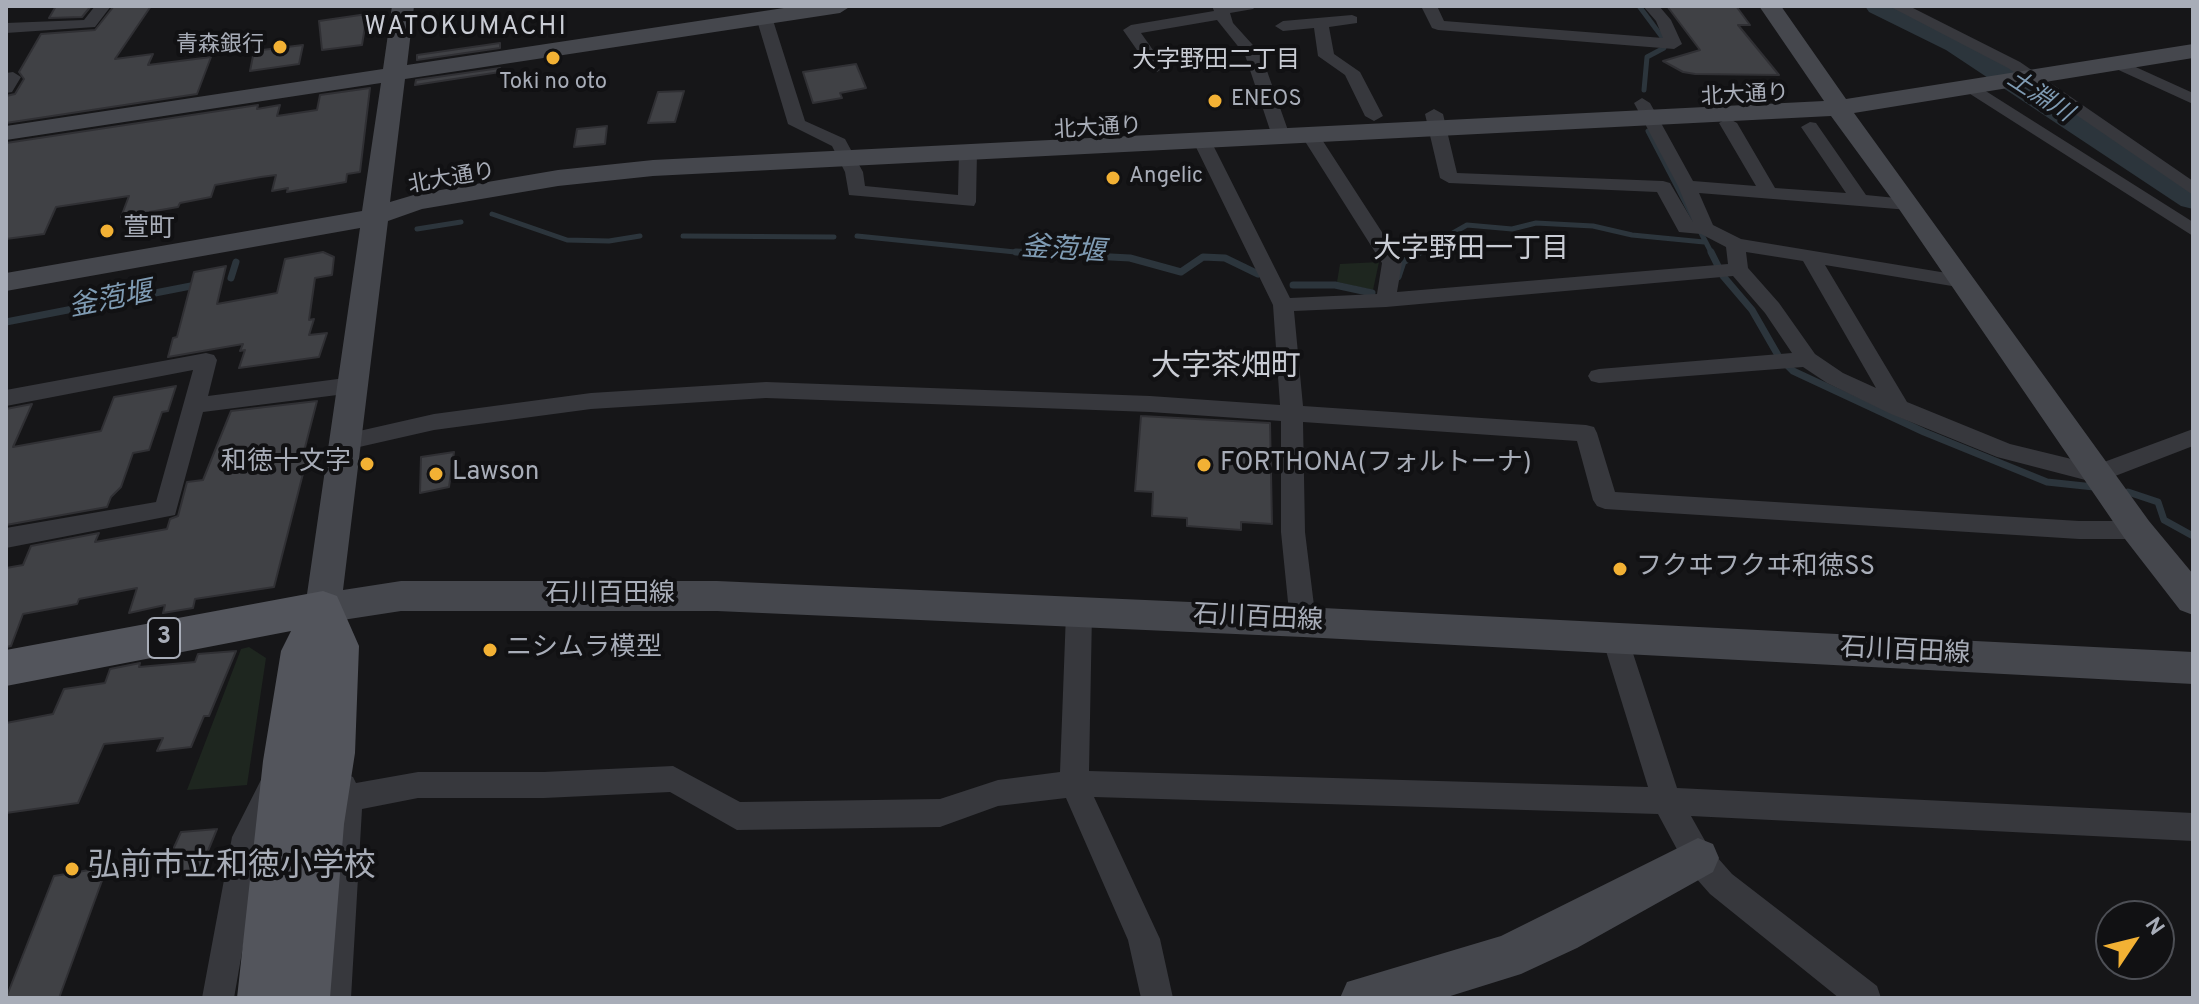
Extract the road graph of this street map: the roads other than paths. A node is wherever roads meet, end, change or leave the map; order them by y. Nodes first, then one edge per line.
1 (103, 6) edge
2 (403, 6) edge
3 (840, 6) edge
4 (1248, 6) edge
5 (1429, 6) edge
6 (1651, 6) edge
7 (1770, 6) edge
8 (1897, 6) edge
9 (1222, 10) edge
10 (764, 17) junction
11 (1352, 20) dead end
12 (1321, 23) junction
13 (1283, 26) dead end
14 (6, 28) edge
15 (2193, 35) edge
16 (2193, 51) edge
17 (2118, 64) junction
18 (1157, 67) dead end
19 (2020, 72) junction
20 (394, 73) junction
21 (6, 78) edge
22 (1971, 83) junction
23 (6, 88) edge
24 (2193, 99) edge
25 (1834, 101) junction
26 (1646, 110) junction
27 (1374, 116) junction
28 (1436, 121) junction
29 (1728, 123) dead end
30 (1810, 127) dead end
31 (1279, 128) junction
32 (6, 133) edge
33 (1310, 135) junction
34 (1202, 141) junction
35 (843, 151) junction
36 (968, 152) junction
37 (1687, 186) junction
38 (2193, 189) edge
39 (1769, 193) junction
40 (1860, 200) junction
41 (1909, 204) junction
42 (376, 205) junction
43 (1699, 228) junction
44 (2193, 230) edge
45 (1736, 244) junction
46 (1810, 256) junction
47 (6, 259) edge
48 (1727, 270) junction
49 (6, 282) edge
50 (1964, 282) junction
51 (1386, 300) junction
52 (1283, 305) junction
53 (1807, 359) junction
54 (1599, 376) dead end
55 (353, 385) junction
56 (6, 398) edge
57 (194, 405) junction
58 (1899, 408) junction
59 (1292, 414) junction
60 (2193, 437) edge
61 (346, 442) junction
62 (2097, 474) junction
63 (2137, 530) junction
64 (6, 538) edge
65 (2193, 600) edge
66 (323, 608) junction
67 (1079, 613) junction
68 (1303, 622) junction
69 (1615, 638) junction
70 (6, 668) edge
71 (2193, 668) edge
72 (333, 753) junction
73 (286, 761) junction
74 (1074, 784) junction
75 (347, 798) junction
76 (1667, 801) junction
77 (2193, 827) edge
78 (1698, 858) junction
79 (218, 998) edge
80 (263, 998) edge
81 (304, 998) edge
82 (335, 998) edge
83 (1157, 998) edge
84 (1363, 998) edge
85 (1865, 998) edge

1 - 14 street
2 - 20 street
3 - 10 street
4 - 9 street
5 - 6 street
7 - 25 street
8 - 19 street
9 - 18 street
9 - 31 street
10 - 20 street
10 - 35 street
11 - 12 street
12 - 13 street
12 - 27 street
15 - 19 street
16 - 17 street
17 - 19 street
17 - 24 street
19 - 22 street, 北大通り
19 - 38 street
20 - 32 street
20 - 42 street
21 - 23 street
22 - 25 street, 北大通り
22 - 44 street
25 - 26 street, 北大通り
25 - 41 street
26 - 28 street, 北大通り
26 - 37 street
27 - 28 street, 北大通り
27 - 31 street, 北大通り
28 - 33 street, 北大通り
28 - 43 street
29 - 39 street
30 - 40 street
31 - 33 street, 北大通り
31 - 34 street, 北大通り
31 - 35 street, 北大通り
33 - 51 street
34 - 36 street, 北大通り
34 - 52 street
35 - 36 street, 北大通り
35 - 36 street
35 - 42 street, 北大通り
37 - 39 street
37 - 43 street
39 - 40 street
40 - 41 street
41 - 50 street
42 - 47 street, 北大通り
42 - 49 street, 北大通り
42 - 55 street
43 - 45 street
45 - 46 street
45 - 48 street
46 - 50 street
46 - 58 street
48 - 51 street
48 - 53 street
50 - 62 street
51 - 52 street
52 - 59 street
53 - 54 street
53 - 58 street
55 - 57 street
55 - 61 street
56 - 57 street
57 - 64 street
58 - 62 street
59 - 61 street
59 - 63 street
59 - 68 street
60 - 62 street
61 - 66 street
62 - 63 street
63 - 65 street
66 - 67 street, 石川百田線
66 - 70 main road, 3
66 - 72 main road
66 - 73 main road
67 - 68 street, 石川百田線
67 - 74 street
68 - 69 street, 石川百田線
69 - 71 street, 石川百田線
69 - 76 street
72 - 75 street
72 - 81 main road
73 - 79 street
73 - 80 main road
74 - 75 street
74 - 76 street
74 - 83 street
75 - 82 street
76 - 77 street
76 - 78 street
78 - 84 street
78 - 85 street

